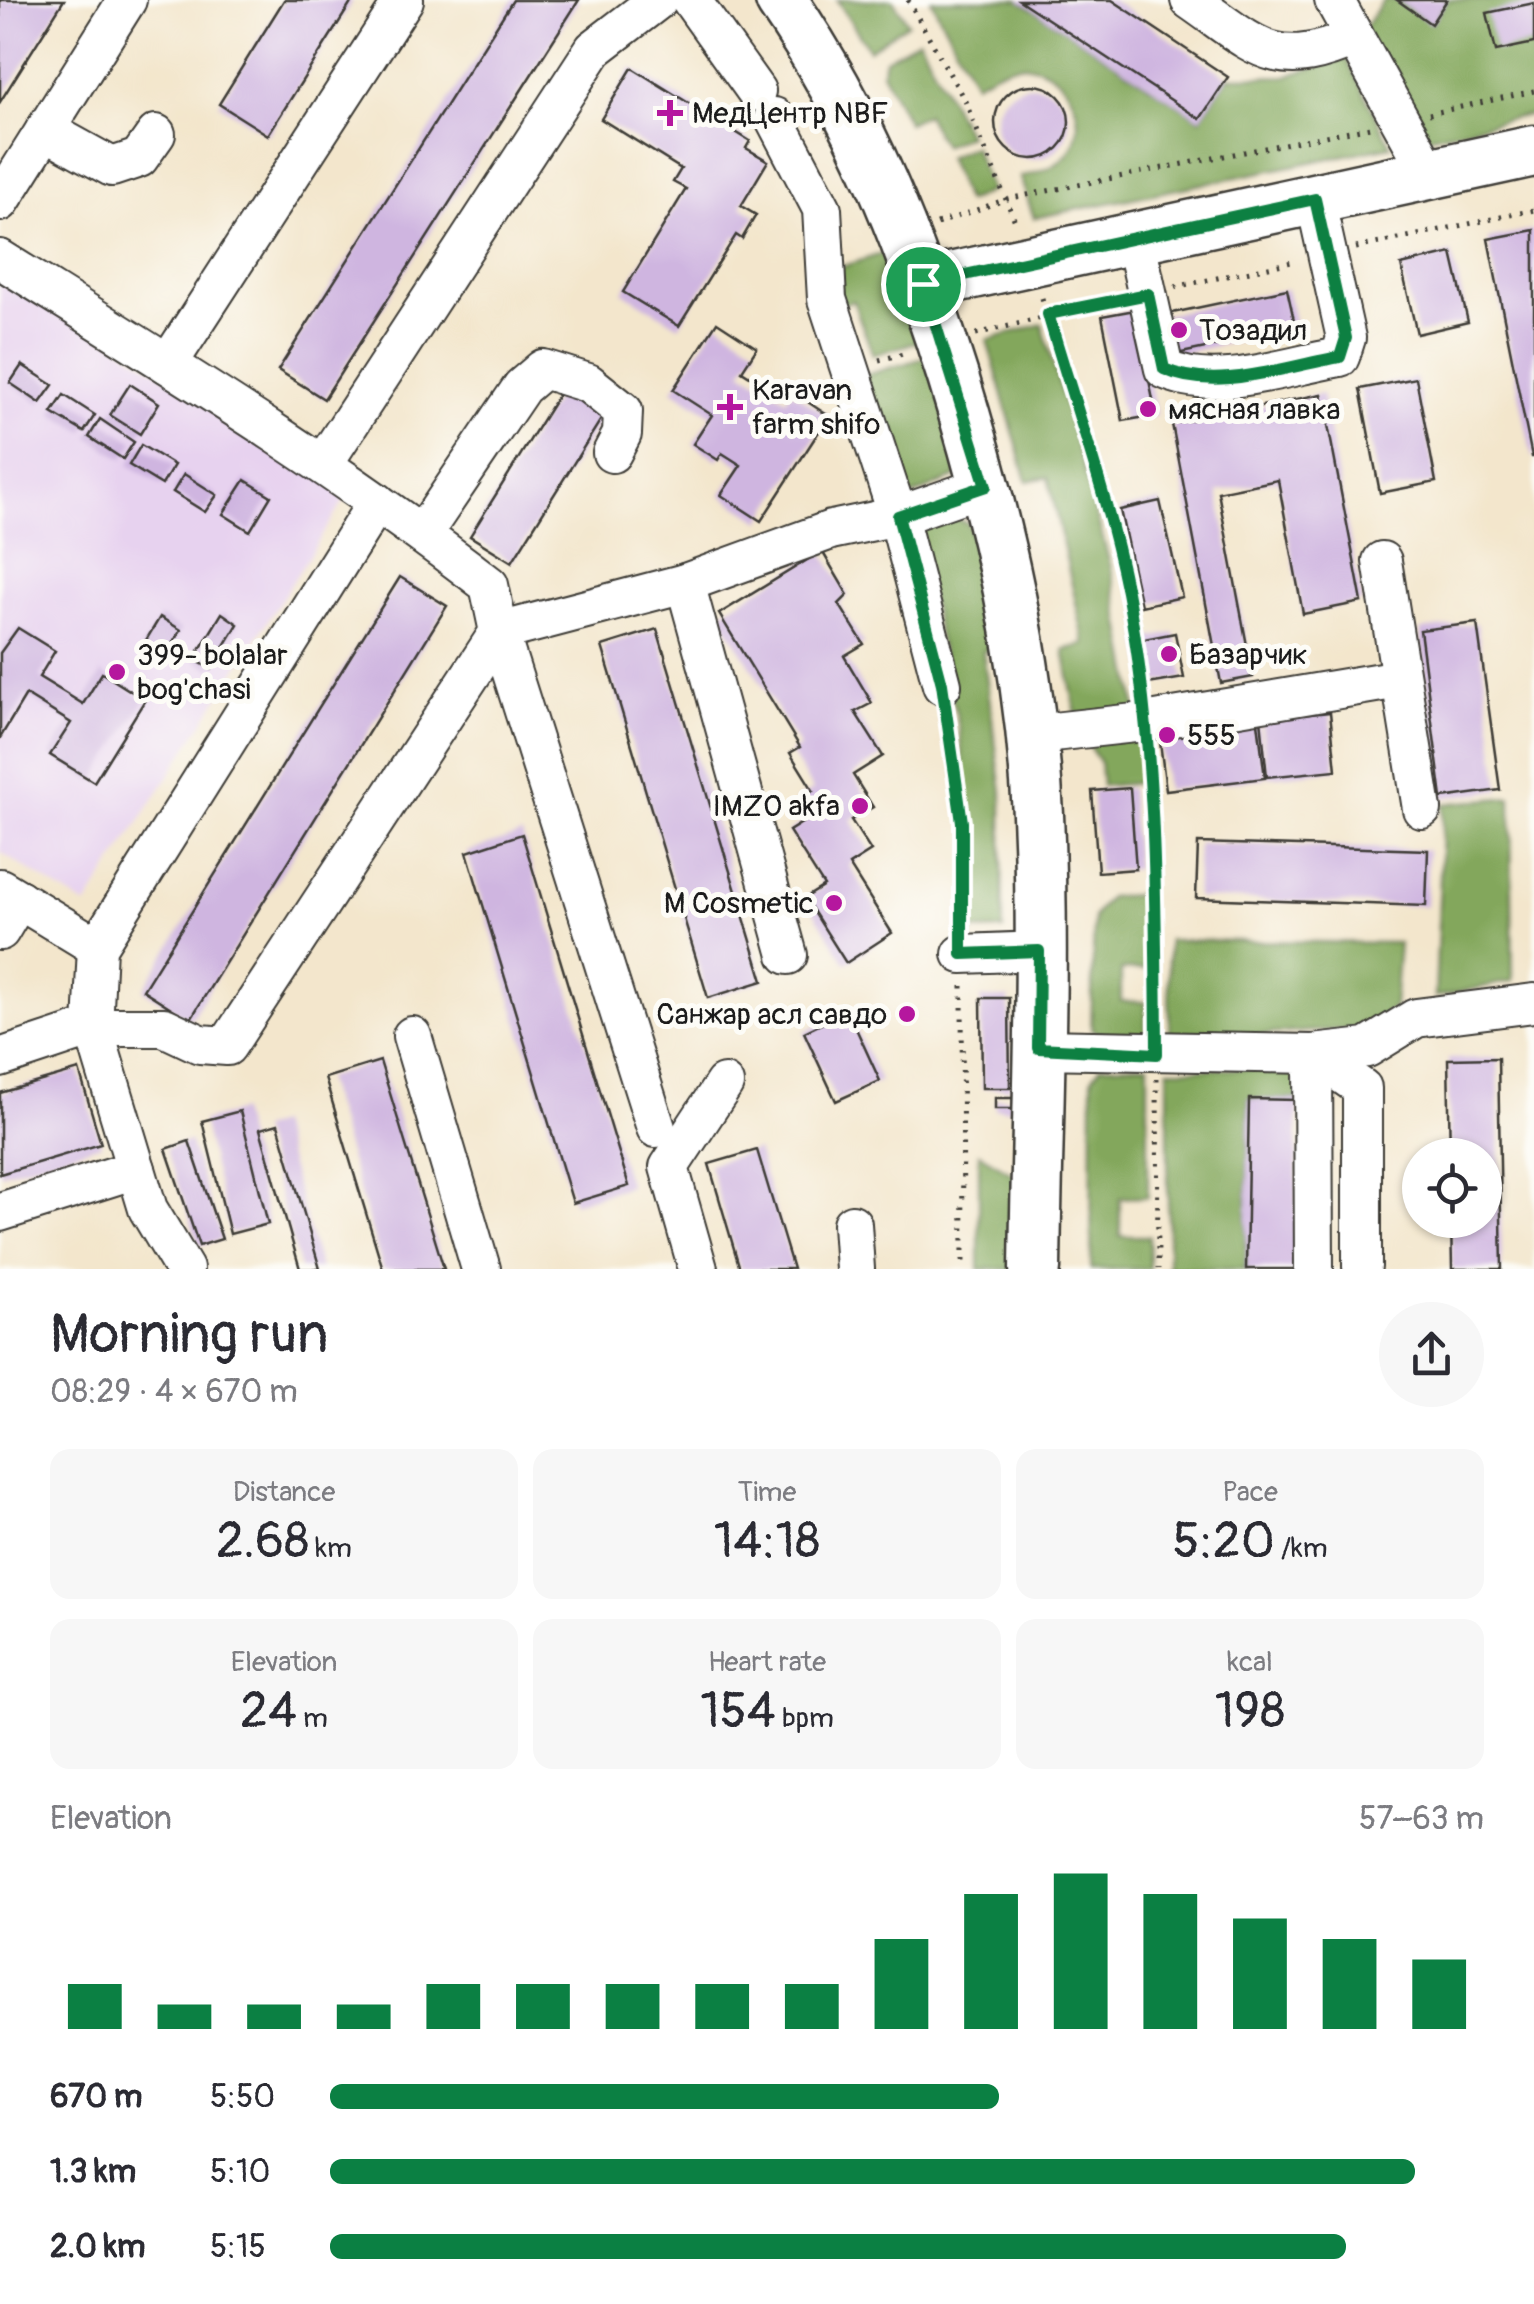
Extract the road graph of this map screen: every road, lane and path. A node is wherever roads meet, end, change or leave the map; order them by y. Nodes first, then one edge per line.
1 (126, 0) edge
2 (404, 0) edge
3 (658, 0) edge
4 (691, 0) edge
5 (781, 0) edge
6 (815, 0) edge
7 (908, 0) edge
8 (1190, 0) edge
9 (1334, 0) edge
10 (1352, 38) junction
11 (1534, 91) edge
12 (1402, 120) junction
13 (45, 130) junction
14 (156, 134) dead end
15 (1534, 152) edge
16 (1430, 174) junction
17 (1007, 198) junction
18 (1315, 199) junction
19 (0, 202) edge
20 (1534, 210) edge
21 (1135, 238) junction
22 (1327, 255) junction
23 (0, 259) edge
24 (1028, 261) junction
25 (935, 282) junction
26 (1148, 294) junction
27 (1048, 314) junction
28 (168, 364) junction
29 (612, 454) dead end
30 (323, 464) junction
31 (986, 486) junction
32 (376, 502) junction
33 (898, 516) junction
34 (422, 533) junction
35 (1382, 560) dead end
36 (685, 582) junction
37 (499, 632) junction
38 (1399, 679) junction
39 (942, 684) joint
40 (1144, 722) junction
41 (1053, 732) junction
42 (1422, 808) dead end
43 (6, 906) edge
44 (97, 947) junction
45 (1039, 951) junction
46 (788, 954) dead end
47 (962, 954) junction
48 (1534, 1002) edge
49 (93, 1027) junction
50 (412, 1036) dead end
51 (1049, 1049) junction
52 (1157, 1054) junction
53 (1313, 1054) junction
54 (0, 1058) edge
55 (724, 1084) dead end
56 (656, 1128) dead end
57 (136, 1169) junction
58 (0, 1212) edge
59 (852, 1224) dead end
60 (1362, 1267) edge
61 (184, 1269) edge
62 (481, 1269) edge
63 (698, 1269) edge
64 (855, 1269) edge
65 (963, 1269) edge
66 (1034, 1269) edge
67 (1059, 1269) edge
68 (1158, 1269) edge
69 (1314, 1269) edge

1 - 13 lane
2 - 28 lane
3 - 30 lane
4 - 33 lane
5 - 25 main road
6 - 25 main road
7 - 17 path
8 - 10 lane
9 - 10 lane
10 - 12 lane
11 - 12 path
12 - 16 lane
12 - 17 path
13 - 14 lane
13 - 19 lane
15 - 16 main road
16 - 18 main road
17 - 24 path
18 - 21 main road
18 - 22 lane
20 - 22 path
21 - 24 main road
21 - 26 lane
22 - 26 path
22 - 26 lane
23 - 28 lane
24 - 25 main road
24 - 27 path
25 - 31 main road
25 - 41 main road
26 - 27 path
27 - 40 path
28 - 30 lane
29 - 34 lane
30 - 32 lane
31 - 33 lane
31 - 45 main road
32 - 34 lane
32 - 44 lane
33 - 36 lane
33 - 39 lane
34 - 37 lane
35 - 38 lane
36 - 37 lane
36 - 46 lane
37 - 49 lane
37 - 56 lane
38 - 40 lane
38 - 42 lane
39 - 47 path
40 - 41 lane
40 - 52 path
41 - 51 main road
43 - 44 lane
44 - 49 lane
45 - 47 lane
45 - 51 main road
47 - 65 path
48 - 53 lane
49 - 54 lane
49 - 57 lane
50 - 62 lane
51 - 52 lane
51 - 66 main road
51 - 67 main road
52 - 53 lane
52 - 68 path
53 - 60 lane
53 - 69 lane
55 - 63 lane
57 - 58 lane
57 - 61 lane
59 - 64 lane

